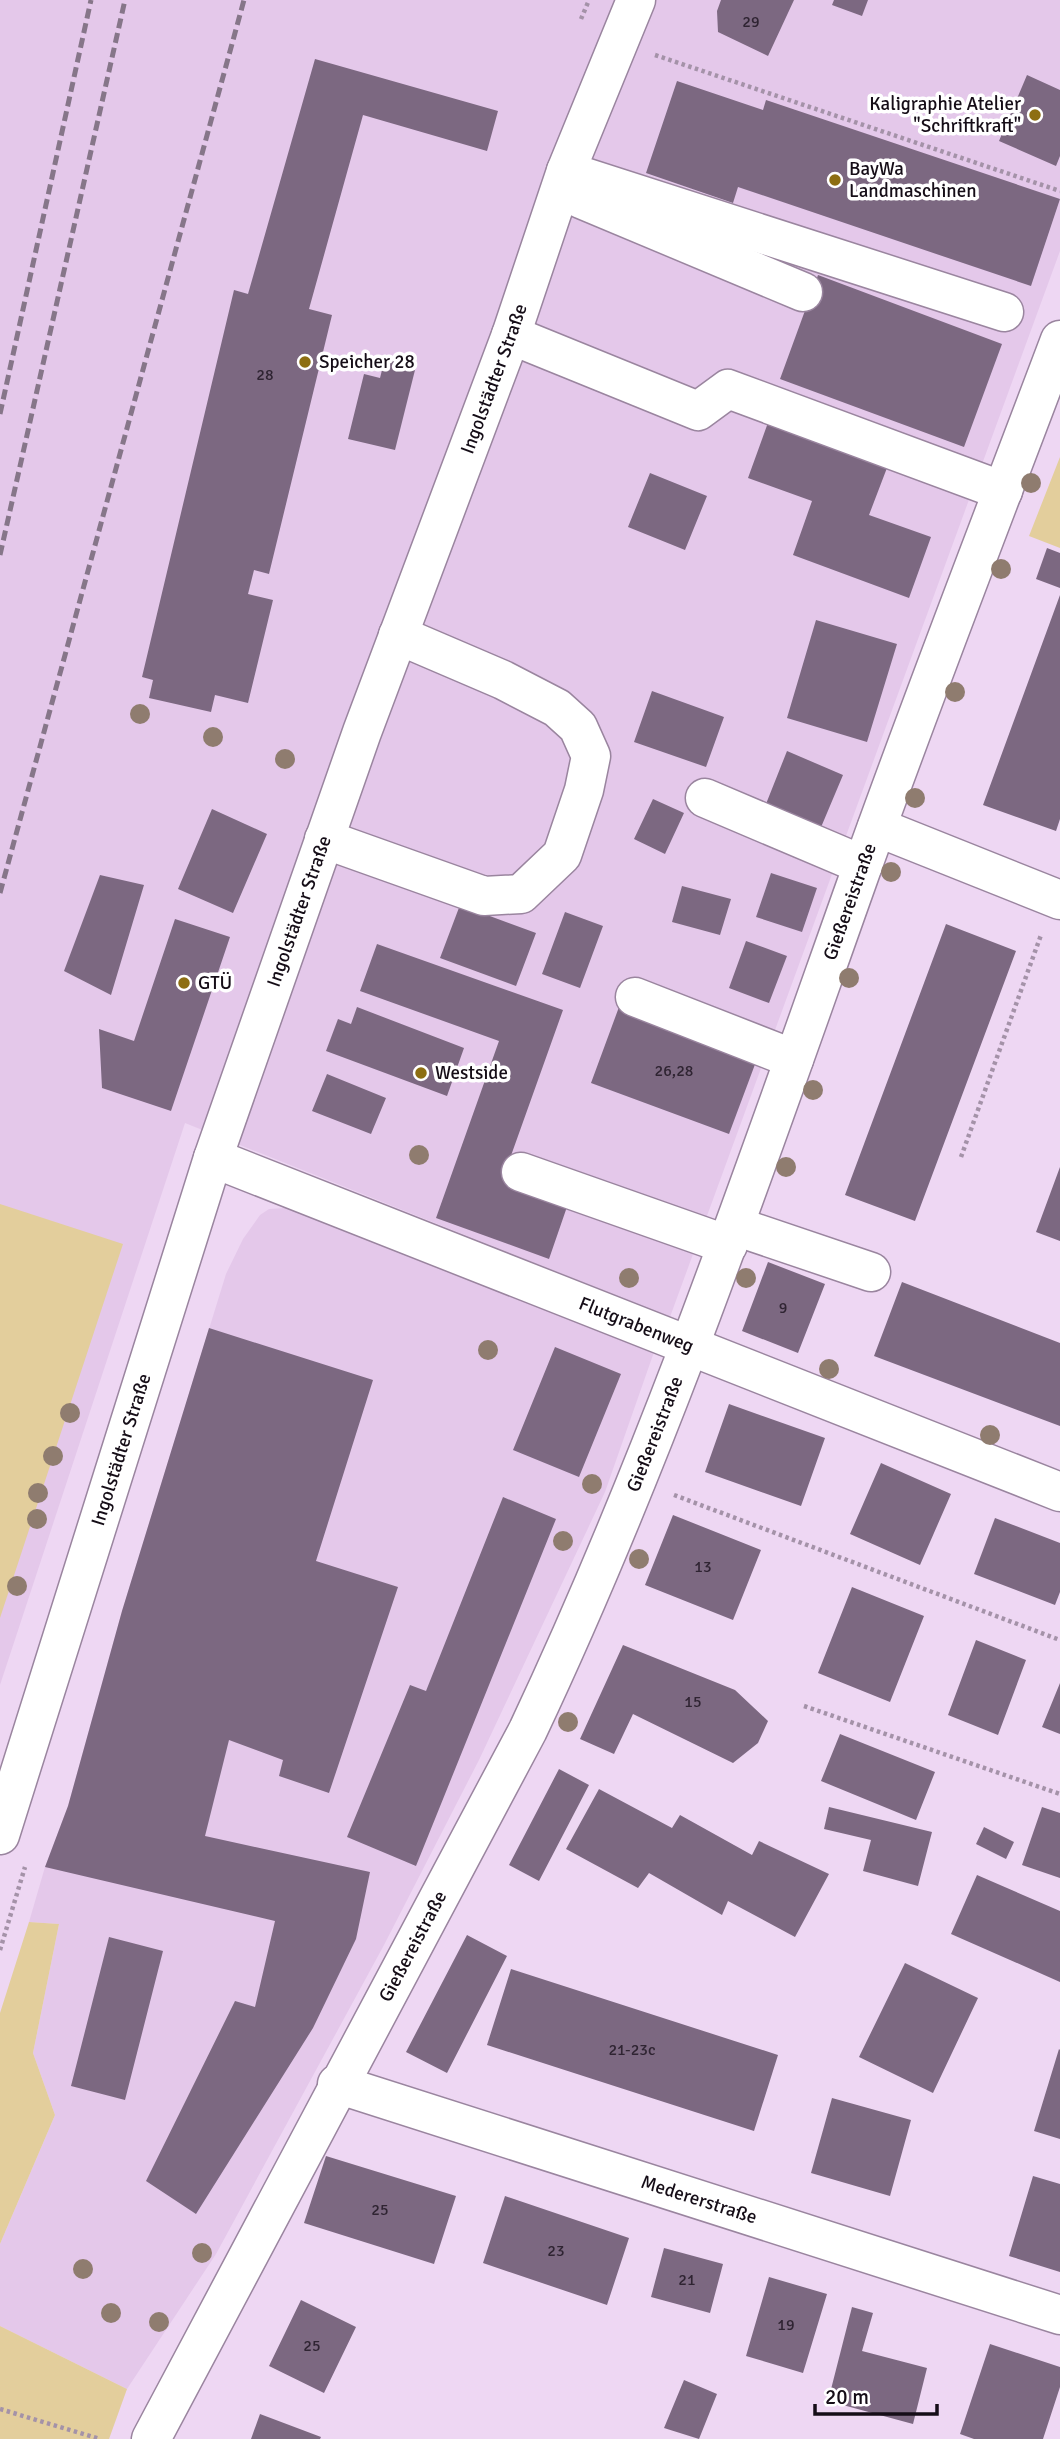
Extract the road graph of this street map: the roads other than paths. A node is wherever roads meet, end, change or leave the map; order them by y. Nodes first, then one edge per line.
1 (636, 0) edge
2 (563, 181) junction
3 (803, 292) dead end
4 (1004, 312) dead end
5 (511, 335) junction
6 (1060, 340) edge
7 (1003, 491) junction
8 (398, 635) junction
9 (705, 798) dead end
10 (877, 827) junction
11 (324, 839) junction
12 (863, 864) junction
13 (1057, 899) edge
14 (635, 997) dead end
15 (794, 1059) junction
16 (212, 1158) junction
17 (521, 1172) dead end
18 (732, 1236) junction
19 (871, 1272) dead end
20 (691, 1347) junction
21 (1060, 1492) edge
22 (0, 1835) edge
23 (337, 2084) junction
24 (1060, 2315) edge
25 (151, 2439) edge

1 - 2 street, Ingolstädter Straße
2 - 3 street
2 - 4 street
2 - 5 street, Ingolstädter Straße
5 - 7 street
5 - 8 street, Ingolstädter Straße
6 - 7 street, Gießereistraße
7 - 10 street, Gießereistraße
8 - 11 street, Ingolstädter Straße
8 - 11 street
9 - 12 street
10 - 12 street, Gießereistraße
10 - 13 street
11 - 16 street, Ingolstädter Straße
12 - 15 street, Gießereistraße
14 - 15 street
15 - 18 street, Gießereistraße
16 - 20 street, Flutgrabenweg
16 - 22 street, Ingolstädter Straße
17 - 18 street
18 - 19 street
18 - 20 street, Gießereistraße
20 - 21 street, Flutgrabenweg
20 - 23 street, Gießereistraße
23 - 24 street, Medererstraße
23 - 25 street, Gießereistraße

